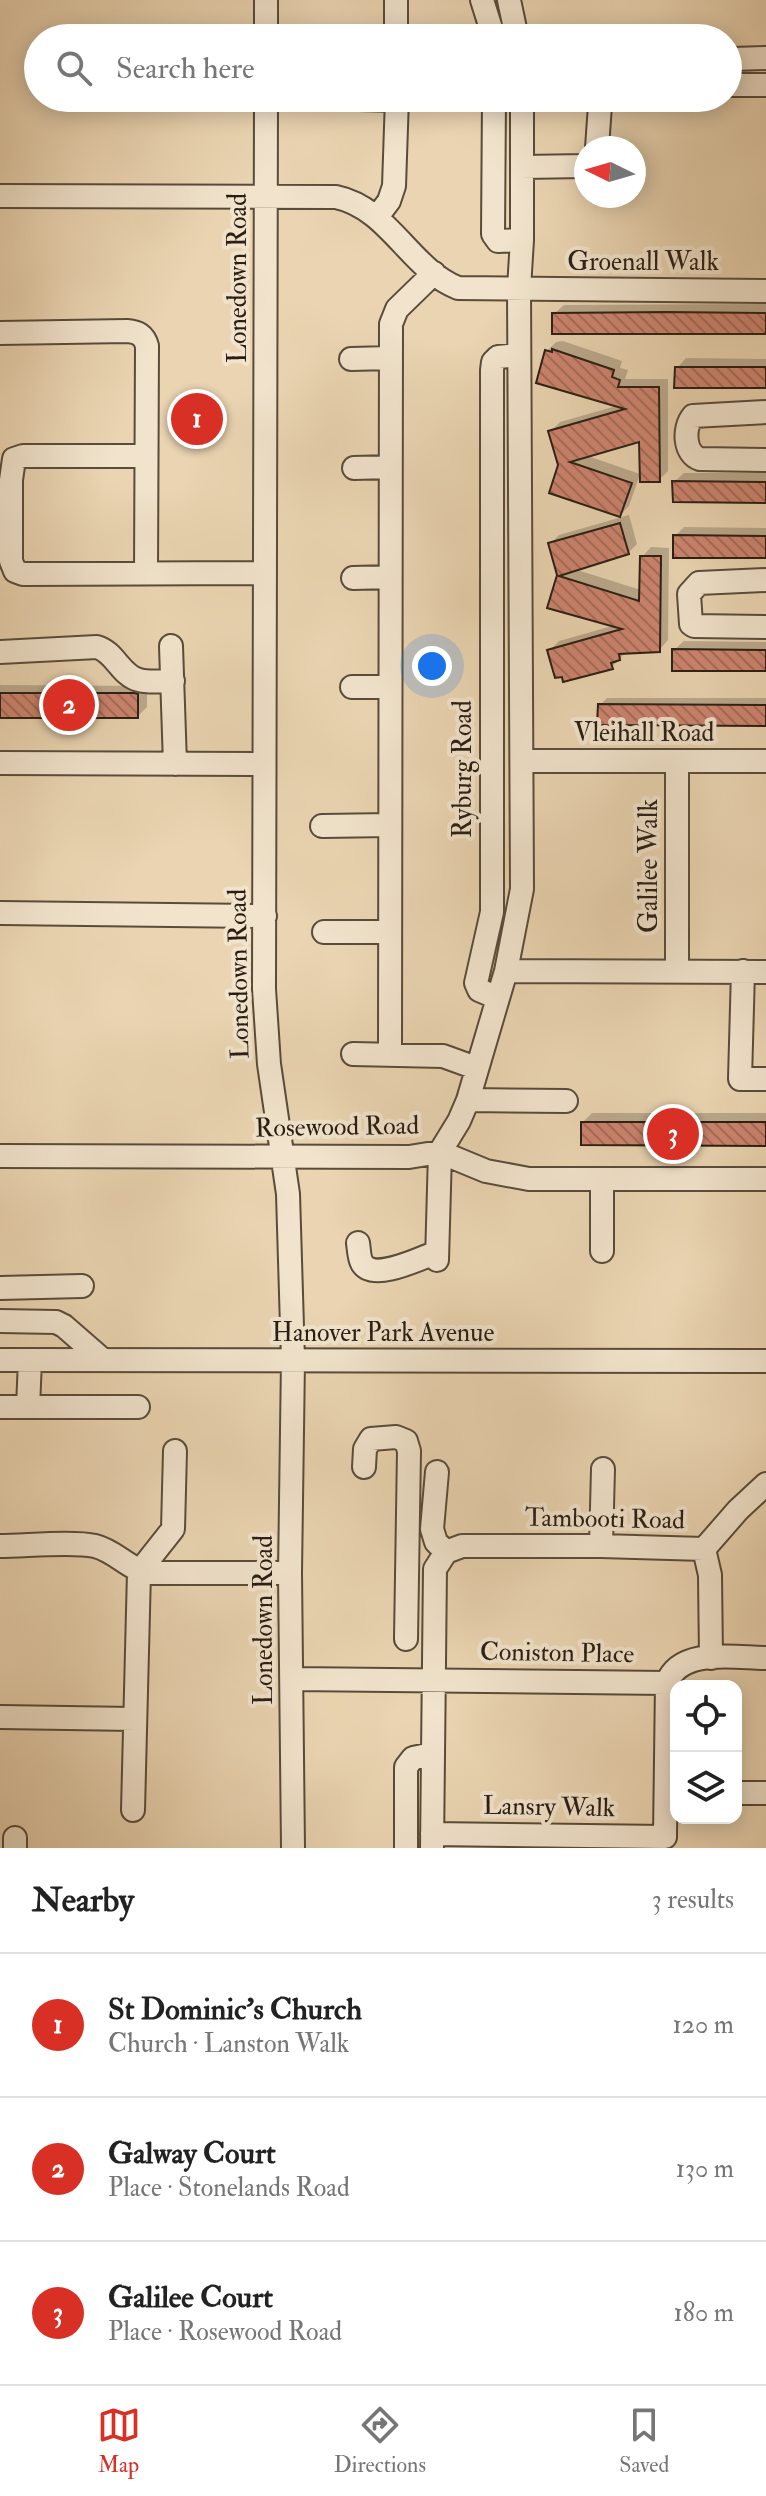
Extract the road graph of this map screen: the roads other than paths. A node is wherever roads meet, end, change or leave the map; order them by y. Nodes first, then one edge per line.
1 (266, 0) edge
2 (396, 0) edge
3 (482, 0) edge
4 (509, 0) edge
5 (266, 24) edge
6 (396, 24) edge
7 (490, 24) edge
8 (514, 24) edge
9 (766, 58) edge
10 (742, 59) edge
11 (742, 85) edge
12 (766, 85) edge
13 (266, 112) edge
14 (397, 112) edge
15 (494, 112) edge
16 (522, 112) edge
17 (600, 112) edge
18 (598, 136) edge
19 (574, 166) edge
20 (522, 167) junction
21 (0, 196) edge
22 (267, 197) junction
23 (377, 217) junction
24 (522, 240) junction
25 (434, 273) junction
26 (519, 288) junction
27 (766, 291) edge
28 (0, 333) edge
29 (519, 355) junction
30 (390, 358) junction
31 (351, 359) dead end
32 (766, 412) edge
33 (146, 456) junction
34 (766, 460) edge
35 (390, 467) junction
36 (354, 468) dead end
37 (5, 480) edge
38 (146, 572) junction
39 (265, 573) junction
40 (390, 577) junction
41 (353, 578) dead end
42 (766, 580) edge
43 (766, 627) edge
44 (171, 646) dead end
45 (0, 652) edge
46 (173, 681) junction
47 (352, 687) dead end
48 (390, 687) junction
49 (522, 761) junction
50 (677, 761) junction
51 (766, 761) edge
52 (0, 763) edge
53 (175, 764) junction
54 (264, 764) junction
55 (390, 825) junction
56 (322, 826) dead end
57 (0, 913) edge
58 (265, 916) junction
59 (324, 932) dead end
60 (390, 932) junction
61 (677, 970) junction
62 (506, 971) junction
63 (743, 971) junction
64 (766, 972) edge
65 (498, 998) junction
66 (353, 1054) dead end
67 (390, 1054) junction
68 (476, 1068) junction
69 (766, 1079) edge
70 (468, 1100) junction
71 (566, 1101) dead end
72 (440, 1152) junction
73 (0, 1156) edge
74 (283, 1156) junction
75 (766, 1179) edge
76 (602, 1180) junction
77 (358, 1243) dead end
78 (602, 1251) dead end
79 (82, 1286) dead end
80 (0, 1288) edge
81 (0, 1321) edge
82 (0, 1360) edge
83 (30, 1360) junction
84 (103, 1360) junction
85 (293, 1360) junction
86 (766, 1361) edge
87 (0, 1407) edge
88 (28, 1407) junction
89 (138, 1407) dead end
90 (175, 1451) dead end
91 (364, 1467) dead end
92 (603, 1469) dead end
93 (437, 1472) dead end
94 (766, 1484) edge
95 (0, 1546) edge
96 (601, 1546) junction
97 (704, 1549) junction
98 (446, 1552) junction
99 (139, 1572) junction
100 (290, 1573) junction
101 (406, 1592) junction
102 (434, 1592) junction
103 (406, 1639) dead end
104 (711, 1658) junction
105 (766, 1658) edge
106 (293, 1679) junction
107 (432, 1679) junction
108 (667, 1683) junction
109 (0, 1717) edge
110 (134, 1719) junction
111 (432, 1754) junction
112 (670, 1792) edge
113 (742, 1793) edge
114 (766, 1793) edge
115 (133, 1810) dead end
116 (665, 1837) joint
117 (432, 1841) edge
118 (293, 1848) edge
119 (406, 1848) edge

1 - 5 street
2 - 6 street
3 - 7 street
4 - 8 street
9 - 10 street
11 - 12 street
13 - 22 street, Lonedown Road
14 - 23 street
15 - 24 street
16 - 20 street
17 - 18 street
19 - 20 street
20 - 24 street
21 - 22 street
22 - 23 street
22 - 39 street, Lonedown Road
23 - 25 street
24 - 26 street
25 - 26 street, Groenall Walk
25 - 30 street
26 - 27 street, Groenall Walk
26 - 29 street
28 - 33 street
29 - 49 street
29 - 65 street, Ryburg Road
30 - 31 street
30 - 35 street
32 - 34 street
33 - 37 street
33 - 38 street
35 - 36 street
35 - 40 street
37 - 38 street
38 - 39 street
39 - 54 street, Lonedown Road
40 - 41 street
40 - 48 street
42 - 43 street
44 - 46 street
45 - 46 street
46 - 53 street
47 - 48 street
48 - 55 street
49 - 50 street, Vleihall Road
49 - 62 street
50 - 51 street, Vleihall Road
50 - 61 street, Galilee Walk
52 - 53 street
53 - 54 street
54 - 58 street, Lonedown Road
55 - 56 street
55 - 60 street
57 - 58 street
58 - 74 street, Lonedown Road
59 - 60 street
60 - 67 street
61 - 62 street, Galilee Walk
61 - 63 street, Galilee Walk
62 - 65 street
63 - 64 street, Galilee Walk
63 - 69 street
65 - 68 street
66 - 67 street
67 - 68 street
68 - 70 street
70 - 71 street
70 - 72 street
72 - 74 street, Rosewood Road
72 - 76 street, Rosewood Road
72 - 77 street
73 - 74 street, Rosewood Road
74 - 85 street, Lonedown Road
75 - 76 street, Rosewood Road
76 - 78 street
79 - 80 street
81 - 84 street
82 - 83 street, Hanover Park Avenue
83 - 84 street, Hanover Park Avenue
83 - 88 street
84 - 85 street, Hanover Park Avenue
85 - 86 street, Hanover Park Avenue
85 - 100 street, Lonedown Road
87 - 88 street
88 - 89 street
90 - 99 street
91 - 101 street
92 - 96 street
93 - 98 street
94 - 97 street
95 - 99 street
96 - 97 street, Tambooti Road
96 - 98 street, Tambooti Road
97 - 104 street, Tambooti Road
98 - 102 street
99 - 100 street
99 - 110 street
100 - 106 street, Lonedown Road
101 - 102 street
101 - 103 street
102 - 107 street
104 - 105 street
104 - 108 street
106 - 107 street, Coniston Place
106 - 118 street, Lonedown Road
107 - 108 street, Coniston Place
107 - 111 street
108 - 112 street, Coniston Place
109 - 110 street
110 - 115 street
111 - 117 street
111 - 119 street
112 - 116 street, Coniston Place
113 - 114 street
116 - 117 street, Lansry Walk

